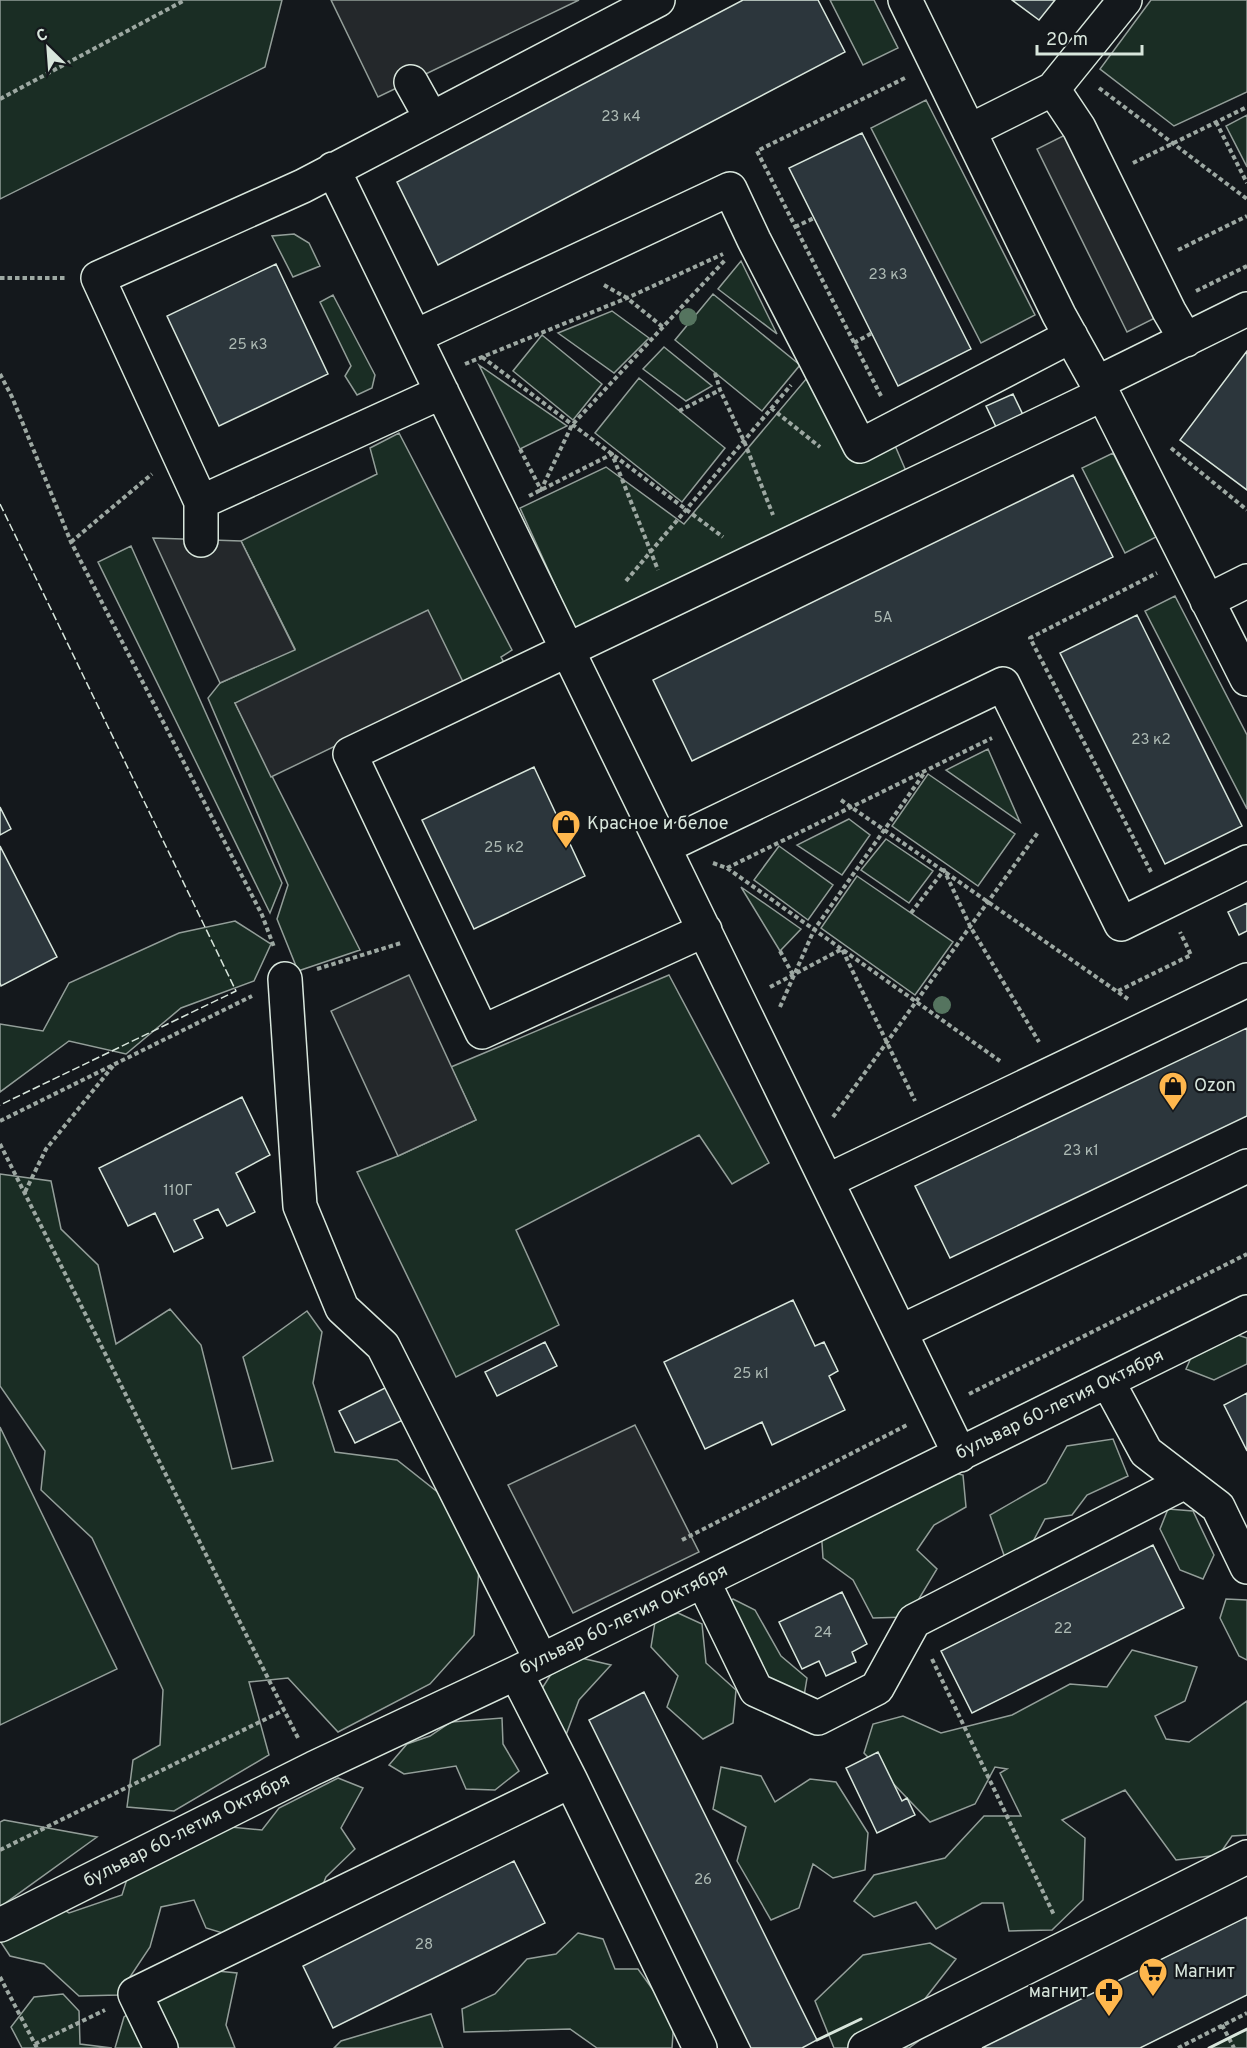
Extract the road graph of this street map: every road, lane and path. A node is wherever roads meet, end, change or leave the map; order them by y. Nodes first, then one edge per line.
1 (185, 0) edge
2 (658, 0) edge
3 (905, 0) edge
4 (1125, 0) edge
5 (935, 63) junction
6 (1062, 78) junction
7 (411, 82) dead end
8 (0, 99) edge
9 (1247, 107) edge
10 (431, 118) junction
11 (1216, 122) junction
12 (969, 131) junction
13 (1173, 143) junction
14 (1131, 165) dead end
15 (333, 169) junction
16 (1247, 183) edge
17 (1247, 199) edge
18 (1247, 216) edge
19 (814, 218) dead end
20 (795, 227) junction
21 (1182, 261) dead end
22 (1247, 266) edge
23 (0, 278) edge
24 (98, 278) junction
25 (1192, 280) dead end
26 (602, 284) dead end
27 (1197, 291) junction
28 (1191, 294) dead end
29 (627, 298) junction
30 (1247, 309) edge
31 (664, 328) junction
32 (872, 333) dead end
33 (416, 336) junction
34 (1071, 336) junction
35 (1186, 340) junction
36 (854, 343) junction
37 (482, 357) junction
38 (715, 373) dead end
39 (0, 374) edge
40 (796, 379) dead end
41 (438, 384) junction
42 (1100, 388) junction
43 (720, 390) junction
44 (886, 405) dead end
45 (679, 411) dead end
46 (572, 425) junction
47 (744, 441) junction
48 (1167, 445) dead end
49 (520, 449) dead end
50 (178, 452) junction
51 (612, 454) junction
52 (541, 490) junction
53 (201, 502) junction
54 (686, 510) junction
55 (1247, 510) edge
56 (499, 511) junction
57 (201, 540) dead end
58 (71, 542) junction
59 (786, 546) junction
60 (652, 551) junction
61 (1187, 558) junction
62 (755, 561) junction
63 (1247, 581) edge
64 (621, 587) dead end
65 (1207, 601) junction
66 (669, 602) junction
67 (568, 651) junction
68 (1247, 679) edge
69 (983, 742) dead end
70 (926, 771) junction
71 (810, 777) junction
72 (851, 807) junction
73 (885, 828) junction
74 (1041, 828) dead end
75 (664, 847) junction
76 (1247, 862) edge
77 (944, 870) junction
78 (1156, 883) dead end
79 (988, 901) junction
80 (911, 913) dead end
81 (970, 926) junction
82 (705, 930) junction
83 (814, 930) junction
84 (435, 932) junction
85 (842, 949) junction
86 (780, 951) dead end
87 (1191, 955) dead end
88 (793, 976) junction
89 (285, 979) junction
90 (1247, 980) edge
91 (1118, 992) junction
92 (739, 1002) junction
93 (916, 1002) junction
94 (1161, 1022) junction
95 (887, 1043) junction
96 (763, 1050) junction
97 (115, 1064) junction
98 (1044, 1077) junction
99 (0, 1121) edge
100 (930, 1131) junction
101 (0, 1144) edge
102 (811, 1148) junction
103 (1247, 1166) edge
104 (827, 1181) junction
105 (24, 1193) junction
106 (1247, 1312) edge
107 (900, 1332) junction
108 (1108, 1382) junction
109 (960, 1455) junction
110 (1185, 1482) junction
111 (1247, 1567) edge
112 (703, 1581) junction
113 (914, 1622) junction
114 (529, 1667) junction
115 (284, 1710) junction
116 (314, 1768) junction
117 (571, 1781) junction
118 (0, 1850) edge
119 (1247, 1857) edge
120 (0, 1925) edge
121 (1068, 1946) junction
122 (0, 1977) edge
123 (135, 1994) junction
124 (1247, 2013) edge
125 (1222, 2025) junction
126 (36, 2046) edge
127 (161, 2048) edge
128 (700, 2048) edge
129 (865, 2048) edge
130 (1178, 2048) edge
131 (1234, 2048) edge

1 - 8 path
2 - 10 street
3 - 5 street
4 - 6 street
5 - 12 street
5 - 20 path
6 - 12 street
6 - 13 path
6 - 35 street
7 - 10 street
9 - 11 path
10 - 15 street
11 - 13 path
11 - 16 path
12 - 34 street
13 - 14 path
13 - 17 path
15 - 24 street
15 - 33 street
18 - 21 path
19 - 20 path
20 - 36 path
22 - 27 path
23 - 24 path
24 - 50 street
25 - 27 path
26 - 29 path
27 - 28 path
29 - 31 path
29 - 31 path
29 - 37 path
30 - 35 street
31 - 46 path
32 - 36 path
33 - 34 street
33 - 41 street
34 - 42 street
35 - 42 street
36 - 44 path
37 - 41 path
37 - 46 path
38 - 43 path
39 - 58 path
40 - 47 path
41 - 53 street
41 - 56 street
42 - 59 street
42 - 61 street
43 - 45 path
43 - 47 path
46 - 51 path
46 - 52 path
47 - 54 path
47 - 59 path
48 - 55 path
49 - 52 path
50 - 53 street
50 - 58 path
51 - 52 path
51 - 54 path
51 - 60 path
52 - 56 path
53 - 57 street
54 - 60 path
54 - 62 path
56 - 67 street
58 - 89 path
59 - 62 street
60 - 64 path
60 - 66 path
61 - 65 street
61 - 78 path
62 - 66 street
63 - 65 street
65 - 68 street
66 - 67 street
67 - 75 street
67 - 84 street
69 - 70 path
70 - 72 path
70 - 73 path
71 - 72 path
71 - 75 street
71 - 76 street
72 - 73 path
72 - 83 path
73 - 77 path
73 - 83 path
74 - 79 path
75 - 82 street
77 - 79 path
77 - 80 path
77 - 81 path
79 - 81 path
79 - 91 path
81 - 93 path
81 - 98 path
82 - 84 street
82 - 92 street
83 - 85 path
83 - 88 path
84 - 89 path
85 - 88 path
85 - 93 path
85 - 95 path
86 - 88 path
87 - 91 path
88 - 92 path
88 - 96 path
89 - 97 path
89 - 114 street
90 - 94 street
91 - 94 path
92 - 96 street
93 - 95 path
93 - 98 path
94 - 98 street
95 - 100 path
95 - 102 path
96 - 102 street
97 - 99 path
97 - 105 path
98 - 100 street
100 - 104 street
101 - 105 path
102 - 104 street
103 - 107 street
104 - 107 street
105 - 115 path
106 - 108 street, бульвар 60-летия Октября
107 - 109 street
108 - 109 street, бульвар 60-летия Октября
108 - 110 street
109 - 112 street, бульвар 60-летия Октября
110 - 111 street
110 - 113 street
112 - 113 street
112 - 114 street, бульвар 60-летия Октября
113 - 121 path
114 - 116 street, бульвар 60-летия Октября
114 - 117 street
115 - 116 path
115 - 118 path
116 - 120 street, бульвар 60-летия Октября
117 - 123 street
117 - 128 street
119 - 121 street
121 - 129 street
122 - 126 path
123 - 126 path
123 - 127 street
124 - 125 path
125 - 130 path
125 - 131 path

